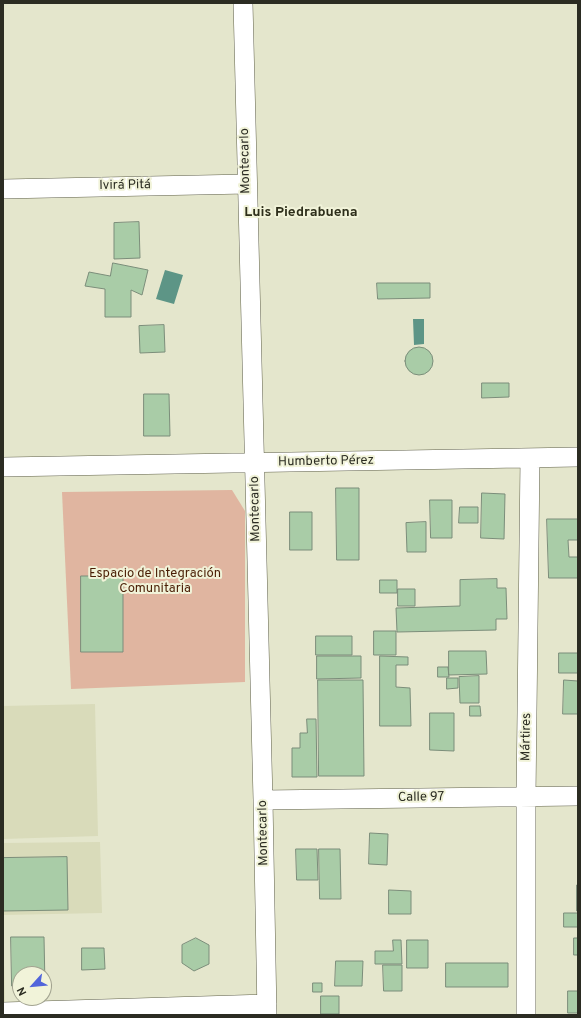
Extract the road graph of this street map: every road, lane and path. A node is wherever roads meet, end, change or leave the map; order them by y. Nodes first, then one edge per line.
1 (243, 3) edge
2 (247, 184) junction
3 (3, 189) edge
4 (578, 457) edge
5 (530, 458) junction
6 (255, 463) junction
7 (3, 467) edge
8 (578, 796) edge
9 (526, 797) junction
10 (263, 800) junction
11 (267, 1010) edge
12 (3, 1012) edge
13 (526, 1015) edge

1 - 2 street, Montecarlo
2 - 3 street, Ivirá Pitá
2 - 6 street, Montecarlo
4 - 5 street, Humberto Pérez
5 - 6 street, Humberto Pérez
5 - 9 street, Mártires
6 - 7 street, Humberto Pérez
6 - 10 street, Montecarlo
8 - 9 street, Calle 97
9 - 10 street, Calle 97
9 - 13 street, Mártires
10 - 11 street, Montecarlo
11 - 12 street

